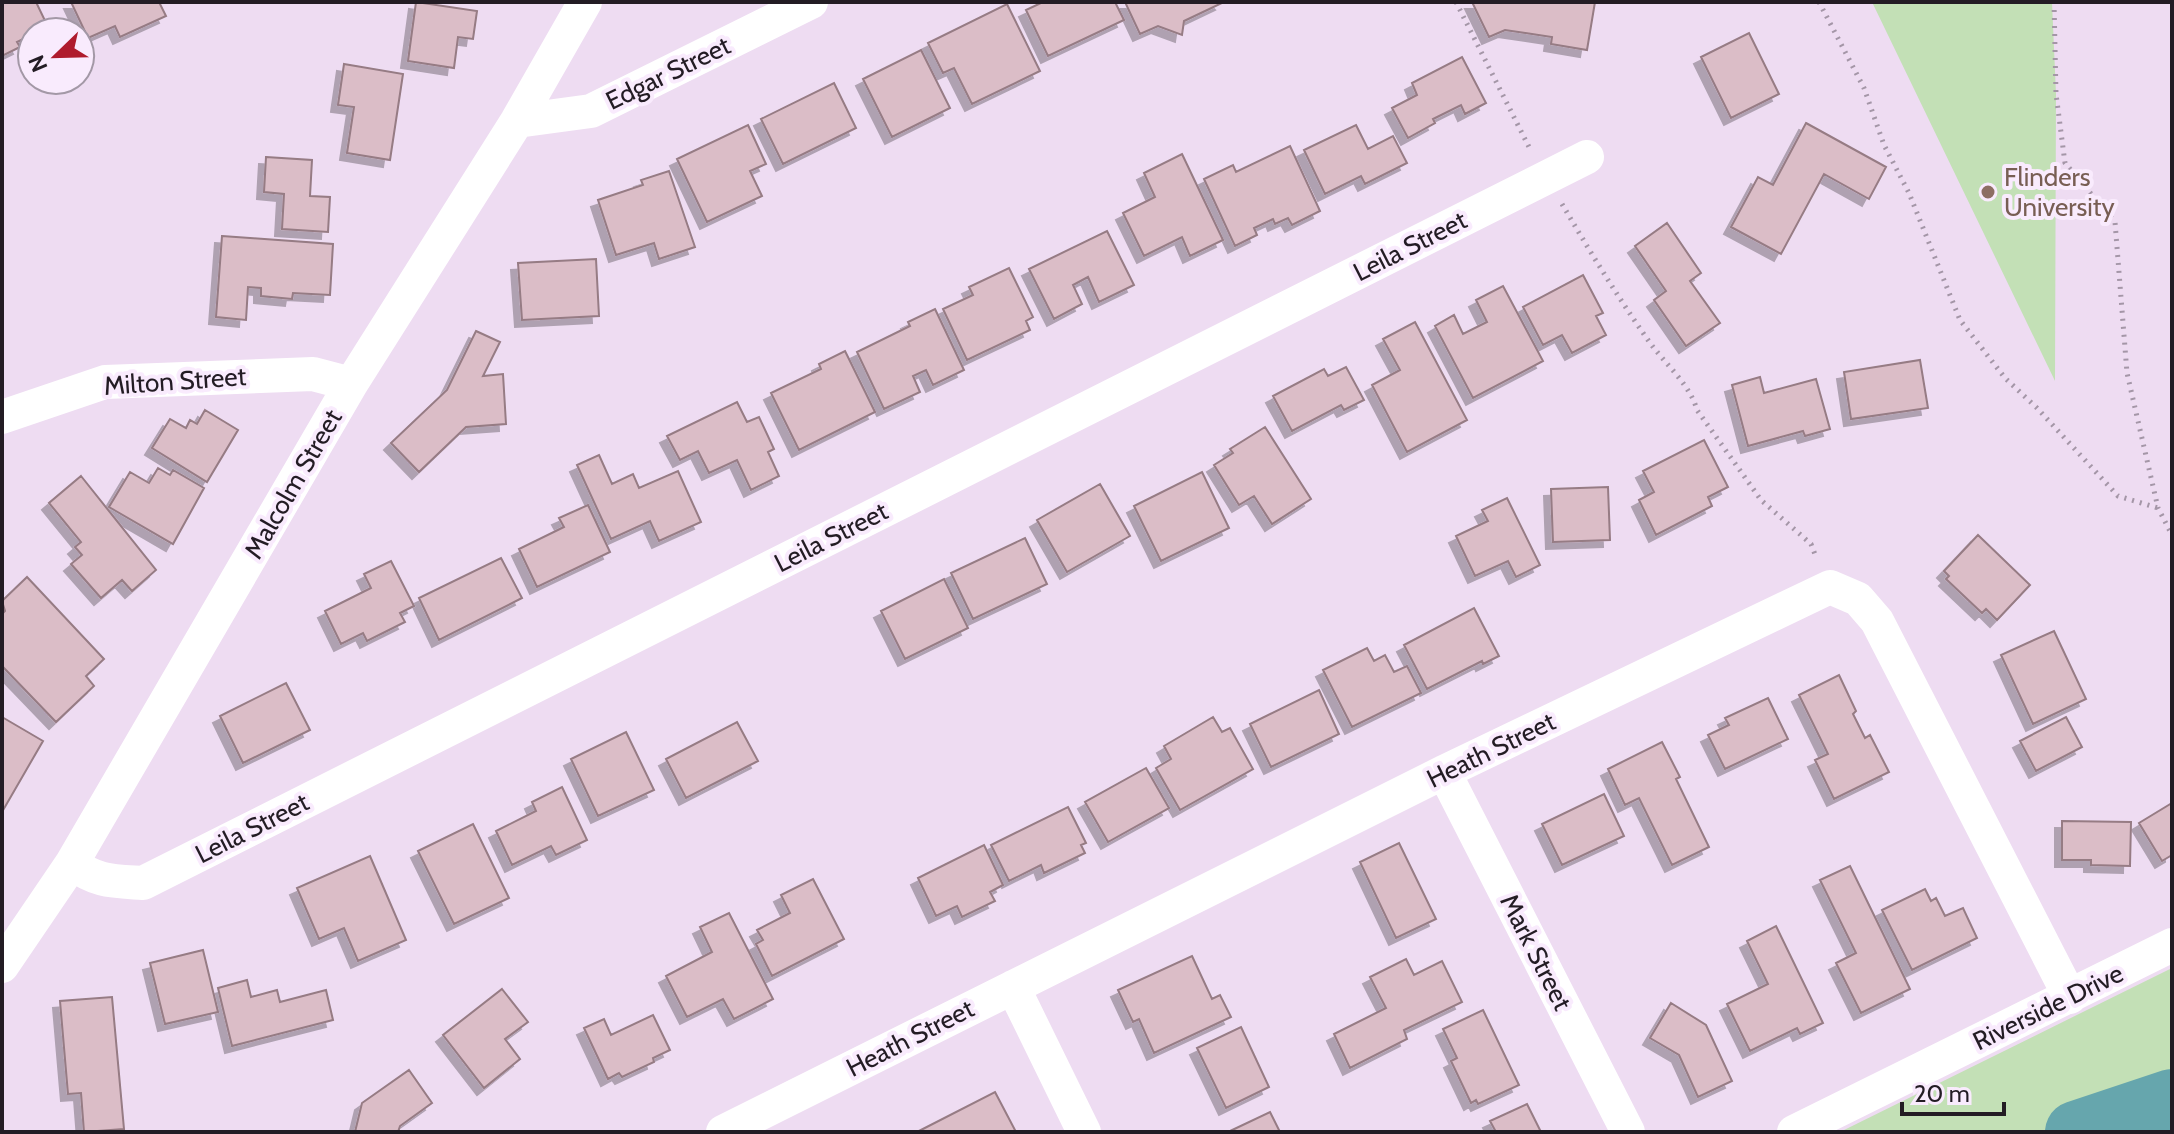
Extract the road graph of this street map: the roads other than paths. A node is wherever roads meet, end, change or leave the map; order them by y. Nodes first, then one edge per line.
1 (585, 2) edge
2 (811, 2) edge
3 (517, 121) junction
4 (1587, 157) dead end
5 (351, 384) junction
6 (2, 417) edge
7 (1444, 772) junction
8 (72, 863) junction
9 (2172, 945) edge
10 (2, 966) edge
11 (1013, 987) junction
12 (2070, 997) junction
13 (723, 1132) edge
14 (1084, 1132) edge
15 (1628, 1132) edge
16 (1794, 1132) edge

1 - 3 street, Malcolm Street
2 - 3 street, Edgar Street
3 - 5 street, Malcolm Street
4 - 8 street, Leila Street
5 - 6 street, Milton Street
5 - 8 street, Malcolm Street
7 - 11 street, Heath Street
7 - 12 street, Heath Street
7 - 15 street, Mark Street
8 - 10 street, Malcolm Street
9 - 12 street, Riverside Drive
11 - 13 street, Heath Street
11 - 14 street
12 - 16 street, Riverside Drive

